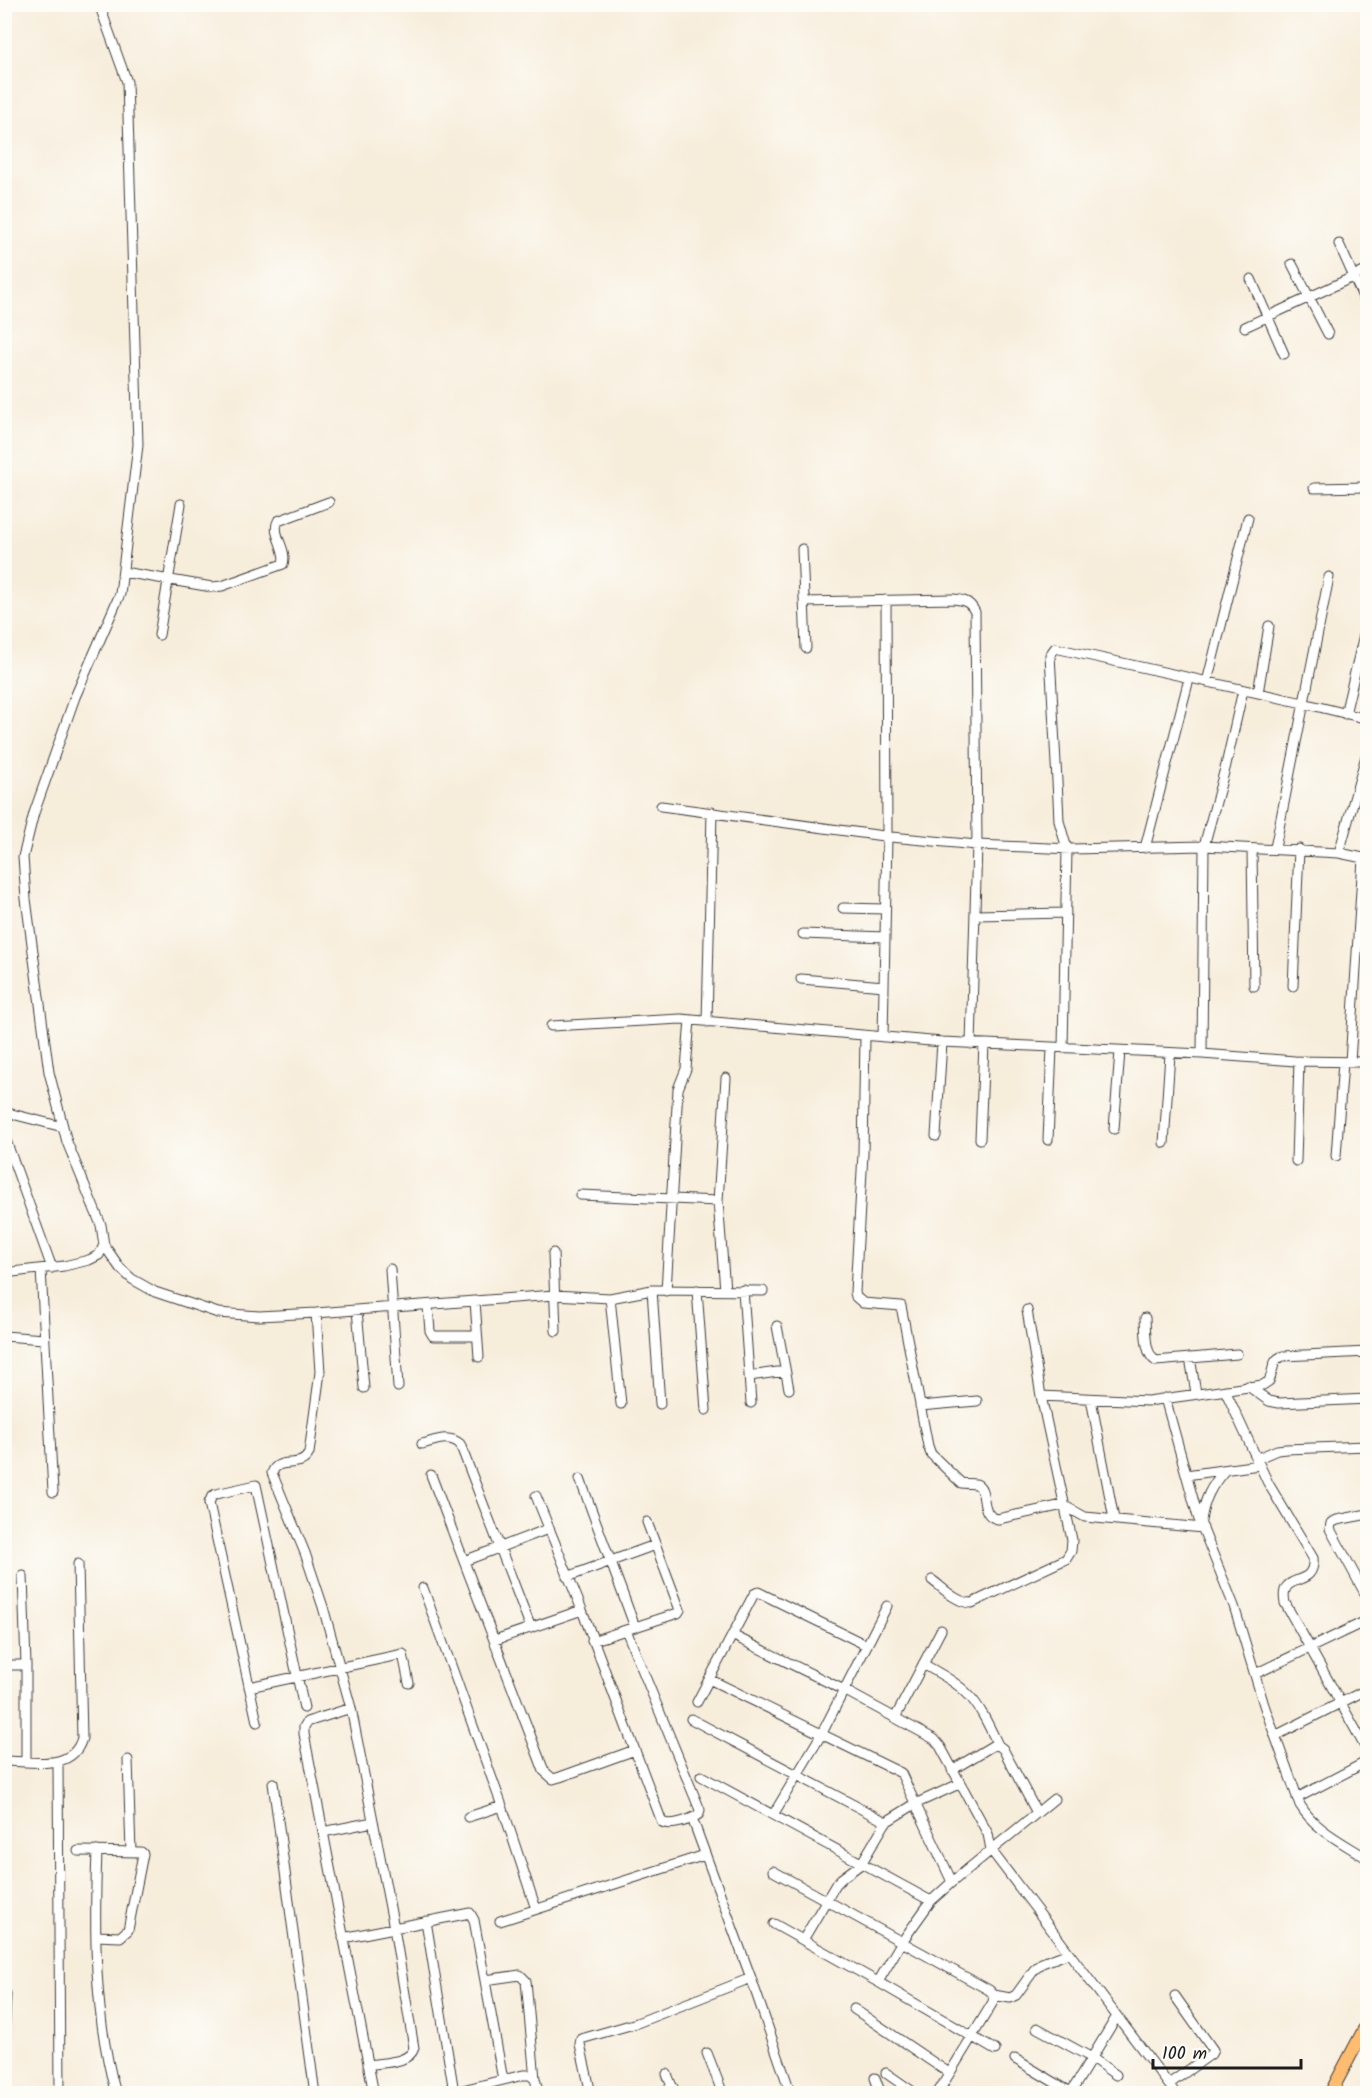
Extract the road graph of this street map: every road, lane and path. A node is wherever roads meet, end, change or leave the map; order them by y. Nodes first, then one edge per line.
1 (99, 4) edge
2 (1339, 244) dead end
3 (1292, 264) dead end
4 (1368, 270) edge
5 (1353, 276) junction
6 (1251, 279) dead end
7 (1309, 297) junction
8 (1368, 308) edge
9 (1267, 316) junction
10 (1245, 327) dead end
11 (1328, 334) dead end
12 (1284, 354) dead end
13 (1368, 487) edge
14 (1314, 488) dead end
15 (329, 502) dead end
16 (181, 504) dead end
17 (1248, 518) dead end
18 (802, 549) dead end
19 (123, 572) junction
20 (1329, 578) dead end
21 (169, 580) junction
22 (886, 600) junction
23 (804, 602) junction
24 (1368, 618) edge
25 (1269, 626) dead end
26 (159, 636) dead end
27 (806, 648) dead end
28 (1189, 679) junction
29 (1207, 682) junction
30 (1243, 690) junction
31 (1258, 693) junction
32 (1303, 703) junction
33 (1345, 714) junction
34 (1368, 719) edge
35 (1368, 748) edge
36 (661, 806) dead end
37 (711, 812) junction
38 (886, 837) junction
39 (977, 845) junction
40 (1204, 846) junction
41 (1145, 848) junction
42 (1275, 848) junction
43 (1067, 849) junction
44 (1252, 849) junction
45 (1299, 849) junction
46 (1339, 853) junction
47 (1365, 859) edge
48 (843, 908) dead end
49 (885, 909) junction
50 (1066, 914) junction
51 (975, 915) junction
52 (804, 934) dead end
53 (885, 937) junction
54 (801, 979) dead end
55 (884, 986) junction
56 (1254, 986) dead end
57 (1293, 986) dead end
58 (690, 1020) junction
59 (706, 1022) junction
60 (551, 1026) dead end
61 (865, 1036) junction
62 (883, 1037) junction
63 (942, 1042) junction
64 (971, 1044) junction
65 (984, 1044) junction
66 (1052, 1048) junction
67 (1063, 1048) junction
68 (1120, 1051) junction
69 (1170, 1054) junction
70 (1202, 1054) junction
71 (1299, 1061) junction
72 (1346, 1062) junction
73 (1368, 1062) edge
74 (726, 1078) dead end
75 (4, 1112) edge
76 (63, 1126) junction
77 (1114, 1129) dead end
78 (4, 1135) edge
79 (936, 1136) dead end
80 (980, 1139) dead end
81 (1048, 1140) dead end
82 (1164, 1143) dead end
83 (1336, 1156) dead end
84 (1296, 1161) dead end
85 (580, 1195) dead end
86 (670, 1199) junction
87 (718, 1201) junction
88 (104, 1245) junction
89 (554, 1253) dead end
90 (52, 1268) junction
91 (41, 1269) junction
92 (390, 1269) dead end
93 (5, 1273) edge
94 (652, 1290) junction
95 (697, 1290) junction
96 (725, 1290) junction
97 (743, 1290) junction
98 (763, 1290) dead end
99 (666, 1291) junction
100 (554, 1295) junction
101 (610, 1298) junction
102 (475, 1301) junction
103 (428, 1306) junction
104 (393, 1308) junction
105 (357, 1310) junction
106 (1027, 1310) dead end
107 (316, 1313) junction
108 (1145, 1318) dead end
109 (777, 1326) dead end
110 (556, 1331) dead end
111 (4, 1336) edge
112 (477, 1336) junction
113 (44, 1339) junction
114 (1368, 1352) edge
115 (1237, 1354) dead end
116 (479, 1357) dead end
117 (1190, 1358) junction
118 (785, 1371) junction
119 (749, 1376) junction
120 (1248, 1386) junction
121 (398, 1387) dead end
122 (364, 1388) dead end
123 (789, 1389) dead end
124 (1225, 1390) junction
125 (1196, 1393) junction
126 (1041, 1396) junction
127 (1165, 1398) junction
128 (1091, 1399) junction
129 (1368, 1399) edge
130 (977, 1401) dead end
131 (621, 1404) dead end
132 (660, 1404) dead end
133 (751, 1404) dead end
134 (920, 1406) junction
135 (706, 1410) dead end
136 (422, 1444) dead end
137 (1368, 1446) edge
138 (1258, 1462) junction
139 (1225, 1470) junction
140 (431, 1475) dead end
141 (1186, 1475) junction
142 (580, 1479) dead end
143 (52, 1492) dead end
144 (536, 1496) dead end
145 (1063, 1505) junction
146 (1368, 1514) edge
147 (1114, 1520) junction
148 (647, 1522) dead end
149 (1202, 1525) junction
150 (548, 1529) junction
151 (655, 1545) junction
152 (499, 1547) junction
153 (611, 1560) junction
154 (464, 1561) junction
155 (78, 1564) dead end
156 (23, 1576) dead end
157 (567, 1577) junction
158 (932, 1580) dead end
159 (423, 1588) dead end
160 (1368, 1599) edge
161 (887, 1606) dead end
162 (582, 1610) junction
163 (1368, 1620) edge
164 (531, 1628) junction
165 (631, 1629) junction
166 (941, 1630) dead end
167 (732, 1635) junction
168 (495, 1641) junction
169 (592, 1641) junction
170 (866, 1645) junction
171 (1310, 1647) junction
172 (923, 1664) junction
173 (4, 1665) edge
174 (26, 1665) junction
175 (340, 1668) junction
176 (1255, 1674) junction
177 (297, 1678) junction
178 (709, 1679) junction
179 (409, 1683) dead end
180 (249, 1687) junction
181 (1368, 1689) edge
182 (844, 1690) junction
183 (697, 1702) dead end
184 (1341, 1703) junction
185 (304, 1708) dead end
186 (351, 1708) junction
187 (895, 1718) junction
188 (691, 1719) dead end
189 (257, 1722) dead end
190 (821, 1735) junction
191 (1275, 1736) junction
192 (998, 1745) junction
193 (635, 1750) junction
194 (1368, 1752) edge
195 (128, 1760) dead end
196 (4, 1761) edge
197 (26, 1761) junction
198 (1368, 1761) edge
199 (58, 1762) junction
200 (952, 1770) junction
201 (797, 1774) junction
202 (700, 1776) dead end
203 (273, 1783) dead end
204 (959, 1784) junction
205 (1297, 1798) junction
206 (1054, 1799) dead end
207 (915, 1804) junction
208 (502, 1806) junction
209 (1037, 1813) junction
210 (773, 1815) junction
211 (468, 1817) dead end
212 (692, 1818) junction
213 (373, 1822) junction
214 (886, 1822) junction
215 (323, 1832) junction
216 (991, 1850) junction
217 (78, 1851) dead end
218 (97, 1851) junction
219 (130, 1852) junction
220 (705, 1855) junction
221 (1368, 1859) edge
222 (861, 1864) junction
223 (772, 1871) dead end
224 (951, 1882) junction
225 (826, 1899) junction
226 (931, 1901) junction
227 (536, 1910) junction
228 (426, 1921) junction
229 (500, 1921) dead end
230 (774, 1924) dead end
231 (394, 1928) junction
232 (96, 1936) junction
233 (343, 1938) junction
234 (803, 1940) junction
235 (901, 1943) junction
236 (1069, 1953) junction
237 (751, 1978) junction
238 (485, 1980) junction
239 (878, 1982) junction
240 (6, 1994) edge
241 (994, 1995) junction
242 (1175, 1996) dead end
243 (854, 2009) dead end
244 (1117, 2016) junction
245 (1368, 2022) edge
246 (1037, 2028) dead end
247 (972, 2036) junction
248 (4, 2039) edge
249 (995, 2050) dead end
250 (707, 2053) dead end
251 (1092, 2058) junction
252 (1015, 2059) dead end
253 (368, 2065) junction
254 (886, 2073) dead end
255 (949, 2073) junction
256 (667, 2074) dead end
257 (1116, 2075) dead end
258 (875, 2078) dead end
259 (534, 2079) junction
260 (503, 2080) junction
261 (1169, 2085) junction
262 (485, 2089) edge
263 (674, 2090) edge
264 (452, 2093) edge
265 (1072, 2093) edge
266 (60, 2094) edge
267 (116, 2094) edge
268 (315, 2094) edge
269 (374, 2094) edge
270 (539, 2094) edge
271 (591, 2094) edge
272 (658, 2094) edge
273 (723, 2094) edge
274 (791, 2094) edge
275 (881, 2094) edge
276 (916, 2094) edge
277 (937, 2094) edge
278 (1176, 2094) edge
279 (1330, 2094) edge

1 - 19 street
2 - 5 street
3 - 7 street
4 - 5 street
5 - 7 street
5 - 8 street
6 - 9 street
7 - 9 street
7 - 11 street
9 - 10 street
9 - 12 street
13 - 14 street
15 - 21 street
16 - 21 street
17 - 29 street
18 - 23 street
19 - 21 street
19 - 76 street
20 - 32 street
21 - 26 street
22 - 23 street
22 - 38 street
22 - 39 street
23 - 27 street
24 - 33 street
25 - 31 street
28 - 29 street
28 - 41 street
28 - 43 street
29 - 30 street
30 - 31 street
30 - 40 street
31 - 32 street
32 - 33 street
32 - 42 street
33 - 34 street
35 - 46 street
36 - 37 street
37 - 38 street
37 - 59 street
38 - 39 street
38 - 49 street
39 - 43 street
39 - 51 street
40 - 41 street
40 - 44 street
40 - 70 street
41 - 43 street
42 - 44 street
42 - 45 street
43 - 50 street
44 - 56 street
45 - 46 street
45 - 57 street
46 - 47 street
47 - 72 street
48 - 49 street
49 - 53 street
50 - 51 street
50 - 67 street
51 - 64 street
52 - 53 street
53 - 55 street
54 - 55 street
55 - 62 street
58 - 59 street
58 - 60 street
58 - 86 street
59 - 61 street
61 - 62 street
61 - 134 street
62 - 63 street
63 - 64 street
63 - 79 street
64 - 65 street
65 - 66 street
65 - 80 street
66 - 67 street
66 - 81 street
67 - 68 street
68 - 69 street
68 - 77 street
69 - 70 street
69 - 82 street
70 - 71 street
71 - 72 street
71 - 84 street
72 - 73 street
72 - 83 street
74 - 87 street
75 - 76 street
76 - 88 street
78 - 90 street
85 - 86 street
86 - 87 street
86 - 99 street
87 - 96 street
88 - 90 street
88 - 107 street
89 - 100 street
90 - 91 street
91 - 93 street
91 - 113 street
92 - 104 street
94 - 99 street
94 - 101 street
94 - 132 street
95 - 96 street
95 - 99 street
95 - 135 street
96 - 97 street
97 - 98 street
97 - 119 street
100 - 101 street
100 - 102 street
100 - 110 street
101 - 131 street
102 - 103 street
102 - 112 street
103 - 104 street
103 - 112 street
104 - 105 street
104 - 121 street
105 - 107 street
105 - 122 street
106 - 126 street
107 - 175 street
108 - 117 street
109 - 118 street
111 - 113 street
112 - 116 street
113 - 143 street
114 - 120 street
115 - 117 street
117 - 125 street
118 - 119 street
118 - 123 street
119 - 133 street
120 - 124 street
120 - 129 street
124 - 125 street
124 - 138 street
125 - 127 street
126 - 128 street
126 - 145 street
127 - 128 street
127 - 141 street
128 - 147 street
130 - 134 street
134 - 145 street
136 - 152 street
137 - 138 street
138 - 139 street
138 - 171 street
139 - 141 street
139 - 149 street
140 - 154 street
141 - 149 street
142 - 153 street
144 - 150 street
145 - 147 street
145 - 158 street
146 - 160 street
147 - 149 street
148 - 151 street
149 - 176 street
150 - 152 street
150 - 157 street
151 - 153 street
151 - 165 street
152 - 154 street
152 - 164 street
153 - 157 street
153 - 165 street
154 - 168 street
155 - 199 street
156 - 174 street
157 - 162 street
159 - 208 street
161 - 170 street
162 - 164 street
162 - 169 street
163 - 171 street
164 - 168 street
165 - 169 street
165 - 212 street
166 - 172 street
167 - 170 street
167 - 178 street
167 - 182 street
168 - 193 street
169 - 193 street
170 - 182 street
171 - 176 street
171 - 184 street
172 - 187 street
172 - 192 street
173 - 174 street
174 - 197 street
175 - 177 street
175 - 179 street
175 - 186 street
176 - 191 street
177 - 180 street
177 - 180 street
177 - 185 street
178 - 183 street
178 - 190 street
180 - 189 street
181 - 184 street
182 - 187 street
182 - 190 street
184 - 191 street
184 - 194 street
186 - 213 street
186 - 215 street
187 - 200 street
188 - 201 street
190 - 201 street
190 - 207 street
191 - 205 street
192 - 200 street
192 - 209 street
193 - 212 street
195 - 219 street
196 - 197 street
197 - 199 street
198 - 205 street
199 - 266 street
200 - 204 street
201 - 210 street
201 - 214 street
202 - 210 street
203 - 268 street
204 - 207 street
204 - 216 street
205 - 221 street
206 - 209 street
207 - 214 street
207 - 224 street
208 - 211 street
208 - 227 street
209 - 216 street
210 - 222 street
212 - 220 street
213 - 215 street
213 - 231 street
214 - 222 street
215 - 233 street
216 - 224 street
216 - 236 street
217 - 218 street
218 - 219 street
218 - 232 street
219 - 232 street
220 - 227 street
220 - 237 street
222 - 225 street
222 - 226 street
223 - 225 street
224 - 226 street
225 - 234 street
225 - 235 street
226 - 235 street
227 - 229 street
228 - 231 street
228 - 238 street
228 - 264 street
230 - 234 street
231 - 233 street
231 - 253 street
232 - 267 street
233 - 253 street
234 - 239 street
235 - 239 street
235 - 241 street
236 - 241 street
236 - 244 street
237 - 271 street
237 - 274 street
238 - 259 street
238 - 260 street
239 - 247 street
240 - 248 street
241 - 247 street
242 - 261 street
243 - 255 street
244 - 251 street
244 - 261 street
245 - 279 main road
246 - 251 street
247 - 249 street
247 - 255 street
250 - 273 street
251 - 257 street
251 - 265 street
252 - 265 street
253 - 269 street
254 - 276 street
255 - 277 street
256 - 263 street
258 - 275 street
259 - 260 street
259 - 270 street
260 - 262 street
261 - 278 street
262 - 264 street
263 - 272 street

